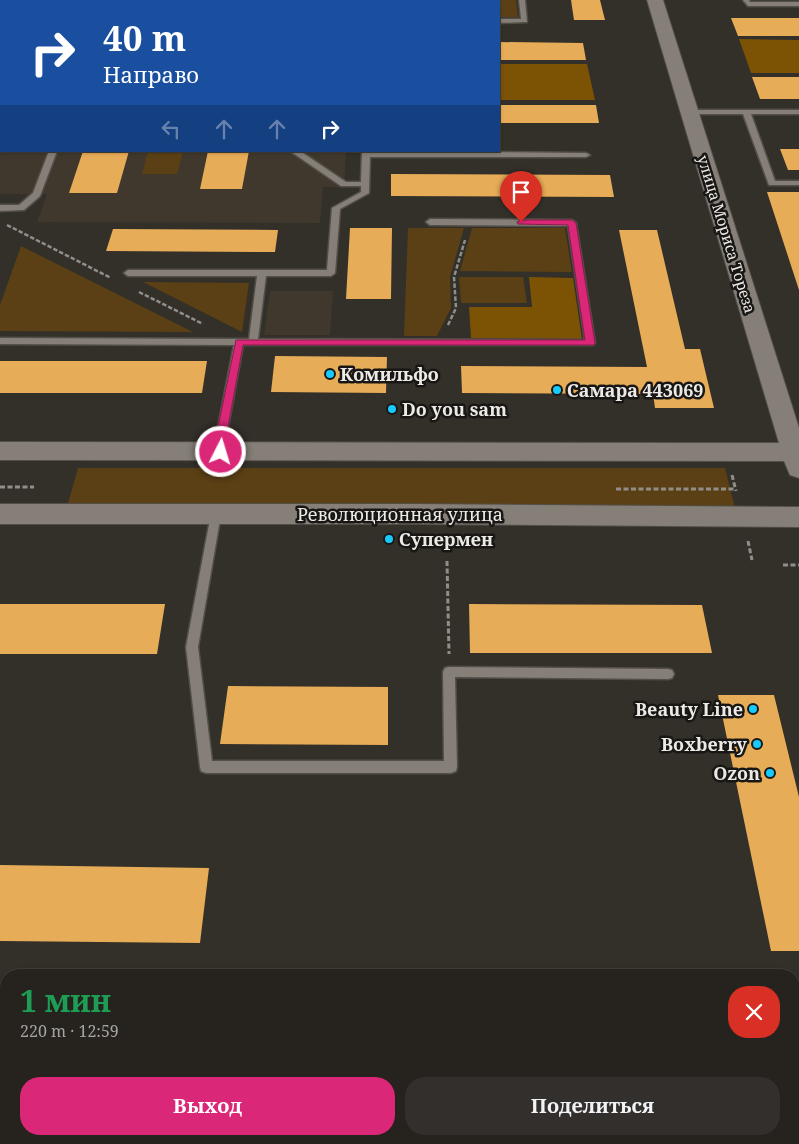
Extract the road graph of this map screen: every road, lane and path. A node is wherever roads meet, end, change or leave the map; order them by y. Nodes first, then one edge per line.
1 (522, 0) edge
2 (655, 0) edge
3 (746, 0) edge
4 (799, 4) edge
5 (500, 21) edge
6 (690, 112) junction
7 (746, 112) junction
8 (799, 112) edge
9 (53, 152) edge
10 (296, 152) edge
11 (366, 153) edge
12 (586, 155) dead end
13 (799, 183) edge
14 (365, 184) junction
15 (0, 208) edge
16 (430, 222) dead end
17 (470, 222) junction
18 (128, 272) dead end
19 (262, 273) junction
20 (0, 341) edge
21 (239, 342) junction
22 (253, 342) junction
23 (439, 342) junction
24 (0, 452) edge
25 (221, 452) junction
26 (797, 457) edge
27 (0, 514) edge
28 (216, 514) junction
29 (799, 517) edge
30 (447, 561) dead end
31 (783, 565) dead end
32 (799, 565) edge
33 (449, 672) junction
34 (668, 674) dead end

1 - 5 lane
2 - 6 main road, улица Мориса Тореза
3 - 4 lane
6 - 7 lane
6 - 26 main road, улица Мориса Тореза
7 - 8 lane
7 - 13 lane
9 - 15 lane
10 - 14 lane
11 - 12 lane
11 - 14 lane
14 - 19 lane
16 - 17 lane
17 - 23 path
17 - 23 lane
18 - 19 lane
19 - 22 lane
20 - 21 lane
21 - 22 lane
21 - 25 lane
22 - 23 lane
24 - 25 main road
25 - 26 main road
27 - 28 main road, Революционная улица
28 - 29 main road, Революционная улица
28 - 33 lane
30 - 33 path
31 - 32 path
33 - 34 lane

